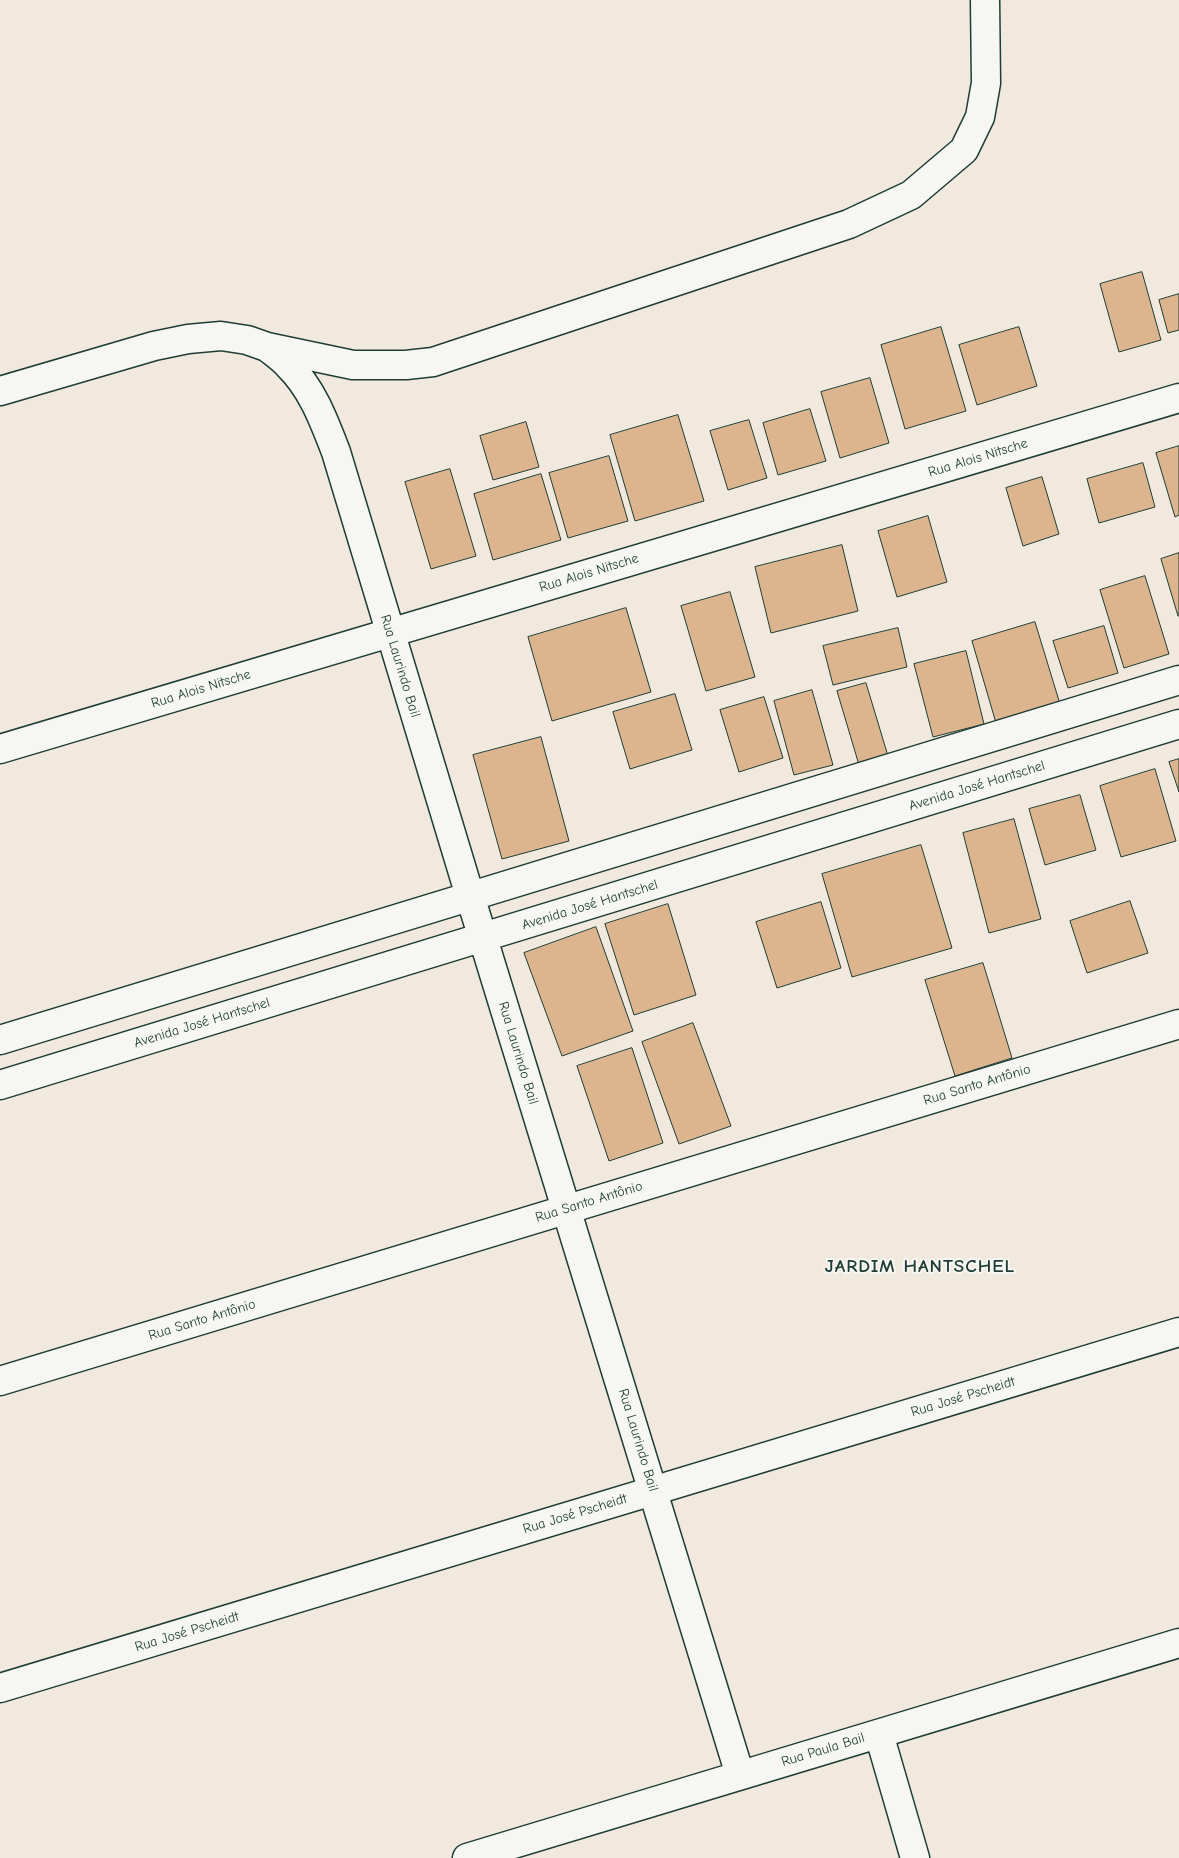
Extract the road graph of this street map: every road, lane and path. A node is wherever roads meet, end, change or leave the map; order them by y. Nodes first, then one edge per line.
1 (985, 0) edge
2 (267, 346) junction
3 (0, 391) edge
4 (1179, 398) edge
5 (390, 633) junction
6 (1179, 680) edge
7 (1179, 724) edge
8 (0, 749) edge
9 (470, 896) junction
10 (483, 937) junction
11 (1179, 1024) edge
12 (0, 1040) edge
13 (0, 1085) edge
14 (567, 1209) junction
15 (1179, 1332) edge
16 (0, 1381) edge
17 (653, 1491) junction
18 (1179, 1643) edge
19 (0, 1688) edge
20 (879, 1734) junction
21 (740, 1776) junction
22 (468, 1858) edge
23 (915, 1858) edge

1 - 2 street
2 - 3 street
2 - 5 street, Rua Laurindo Bail
4 - 5 street, Rua Alois Nitsche
5 - 8 street, Rua Alois Nitsche
5 - 9 street, Rua Laurindo Bail
6 - 9 street
7 - 10 street, Avenida José Hantschel
9 - 10 street, Rua Laurindo Bail
9 - 12 street
10 - 13 street, Avenida José Hantschel
10 - 14 street, Rua Laurindo Bail
11 - 14 street, Rua Santo Antônio
14 - 16 street, Rua Santo Antônio
14 - 17 street, Rua Laurindo Bail
15 - 17 street, Rua José Pscheidt
17 - 19 street, Rua José Pscheidt
17 - 21 street, Rua Laurindo Bail
18 - 20 street, Rua Paula Bail
20 - 21 street, Rua Paula Bail
20 - 23 street
21 - 22 street, Rua Paula Bail

